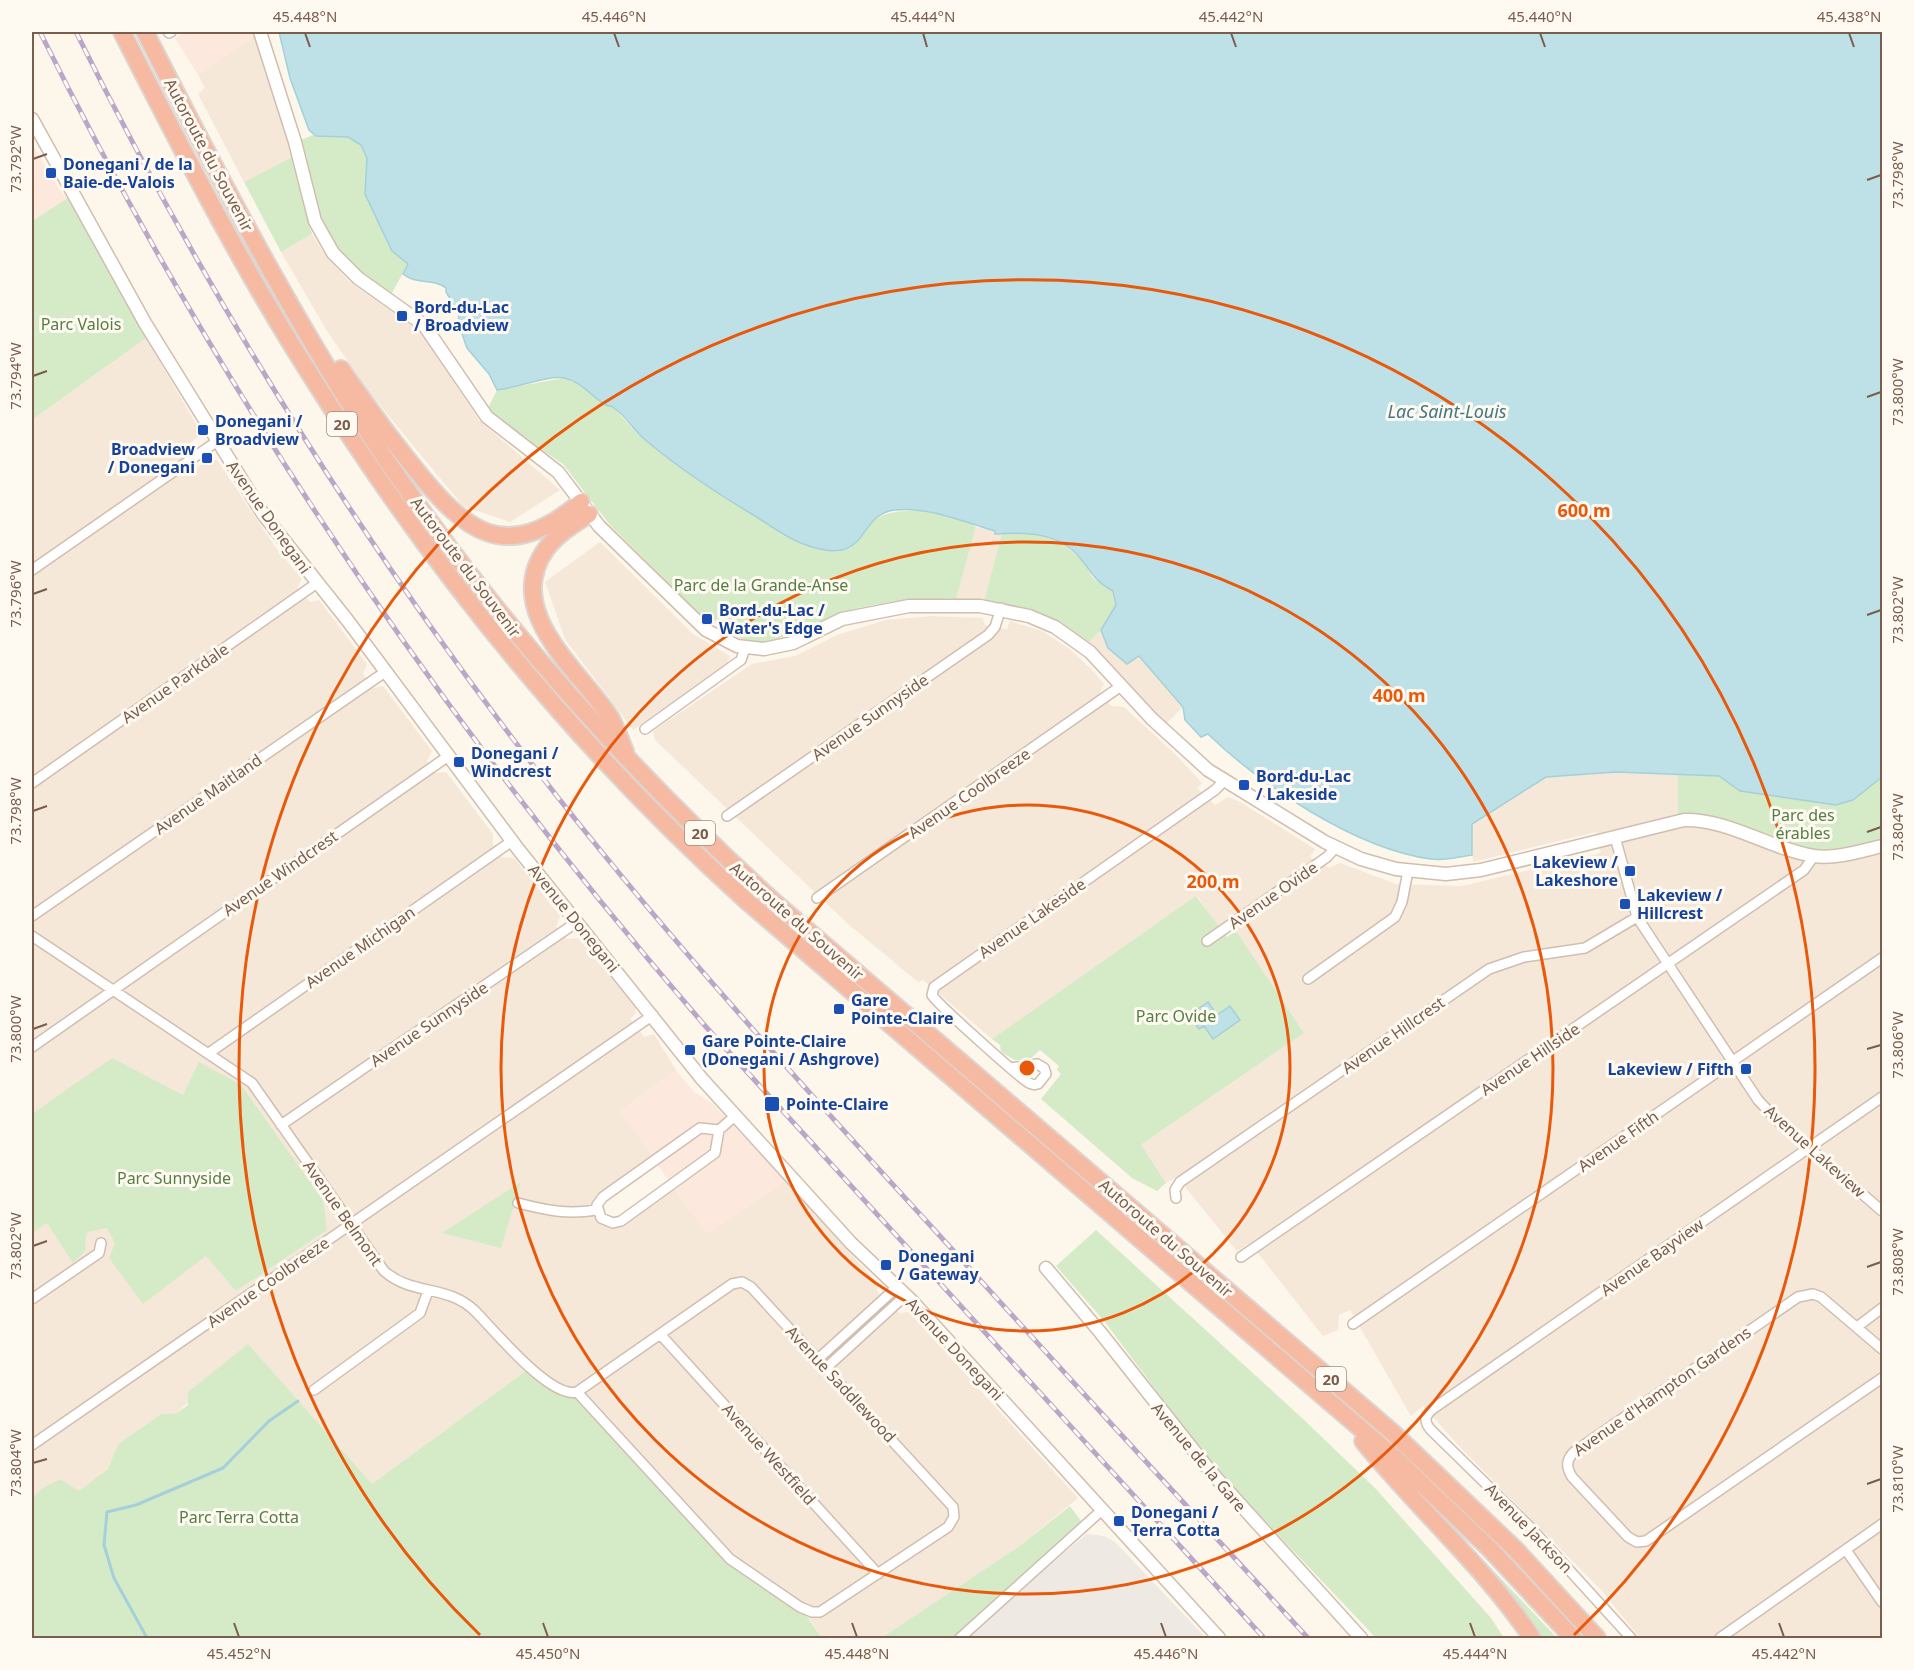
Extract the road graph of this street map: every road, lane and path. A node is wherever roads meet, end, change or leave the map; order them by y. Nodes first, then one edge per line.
1 (122, 32) edge
2 (145, 32) edge
3 (260, 32) edge
4 (33, 124) edge
5 (272, 271) junction
6 (216, 442) junction
7 (585, 508) junction
8 (32, 570) edge
9 (317, 583) junction
10 (1001, 608) junction
11 (745, 648) junction
12 (385, 672) junction
13 (1121, 686) junction
14 (645, 729) dead end
15 (447, 757) junction
16 (630, 763) junction
17 (1224, 781) junction
18 (32, 783) edge
19 (727, 816) dead end
20 (1615, 837) junction
21 (512, 841) junction
22 (1882, 846) edge
23 (1336, 847) junction
24 (1814, 856) junction
25 (1408, 871) junction
26 (817, 898) dead end
27 (32, 916) edge
28 (1637, 917) junction
29 (577, 922) junction
30 (32, 936) edge
31 (1207, 941) dead end
32 (1882, 958) edge
33 (1668, 964) junction
34 (1308, 979) dead end
35 (112, 989) junction
36 (653, 1016) junction
37 (32, 1047) edge
38 (209, 1053) junction
39 (1732, 1062) junction
40 (1011, 1068) dead end
41 (1882, 1097) edge
42 (736, 1115) junction
43 (281, 1125) junction
44 (719, 1130) junction
45 (1809, 1148) junction
46 (1176, 1198) dead end
47 (518, 1203) dead end
48 (597, 1210) junction
49 (1882, 1211) edge
50 (351, 1225) junction
51 (101, 1243) dead end
52 (1241, 1257) dead end
53 (1046, 1268) dead end
54 (428, 1291) junction
55 (902, 1291) junction
56 (32, 1299) edge
57 (1882, 1308) edge
58 (1353, 1324) dead end
59 (1857, 1327) junction
60 (660, 1334) junction
61 (1882, 1349) edge
62 (818, 1359) junction
63 (826, 1368) junction
64 (1882, 1378) edge
65 (314, 1390) dead end
66 (577, 1392) junction
67 (1337, 1407) junction
68 (1425, 1420) joint
69 (32, 1445) edge
70 (1102, 1510) junction
71 (1882, 1524) edge
72 (1846, 1550) junction
73 (878, 1574) junction
74 (1882, 1602) edge
75 (960, 1638) edge
76 (1219, 1638) edge
77 (1361, 1638) edge
78 (1532, 1638) edge
79 (1573, 1638) edge
80 (1597, 1638) edge
81 (1631, 1638) edge
82 (1720, 1638) edge

1 - 67 highway, Autoroute du Souvenir / 20
2 - 5 highway, Autoroute du Souvenir / 20
3 - 7 street
4 - 6 street, Avenue Donegani
5 - 7 highway
5 - 16 highway, Autoroute du Souvenir / 20
6 - 8 street
6 - 9 street, Avenue Donegani
7 - 11 street
7 - 16 highway
9 - 12 street, Avenue Donegani
9 - 18 street, Avenue Parkdale
10 - 11 street
10 - 13 street
10 - 19 street, Avenue Sunnyside
11 - 14 street
12 - 15 street, Avenue Donegani
12 - 27 street, Avenue Maitland
13 - 17 street
13 - 26 street, Avenue Coolbreeze
15 - 21 street, Avenue Donegani
15 - 35 street, Avenue Windcrest
16 - 80 highway, Autoroute du Souvenir / 20
17 - 23 street
17 - 40 street, Avenue Lakeside
20 - 24 street
20 - 25 street
20 - 28 street, Avenue Lakeview
21 - 29 street, Avenue Donegani
21 - 38 street, Avenue Michigan
22 - 24 street
23 - 25 street
23 - 31 street, Avenue Ovide
24 - 33 street, Avenue Hillside
25 - 34 street
28 - 33 street, Avenue Lakeview
28 - 46 street, Avenue Hillcrest
29 - 36 street, Avenue Donegani
29 - 43 street, Avenue Sunnyside
30 - 35 street, Avenue Belmont
32 - 39 street, Avenue Fifth
33 - 39 street, Avenue Lakeview
33 - 52 street, Avenue Hillside
35 - 37 street, Avenue Windcrest
35 - 38 street, Avenue Belmont
36 - 42 street, Avenue Donegani
36 - 50 street, Avenue Coolbreeze
38 - 43 street, Avenue Belmont
39 - 45 street, Avenue Lakeview
39 - 58 street, Avenue Fifth
41 - 45 street, Avenue Bayview
42 - 44 street
42 - 55 street, Avenue Donegani
43 - 50 street, Avenue Belmont
44 - 48 street
44 - 48 street
45 - 49 street, Avenue Lakeview
45 - 68 street, Avenue Bayview
47 - 48 street
50 - 54 street, Avenue Belmont
50 - 69 street, Avenue Coolbreeze
51 - 56 street
53 - 77 street, Avenue de la Gare
54 - 65 street
54 - 66 street, Avenue Belmont
55 - 62 street
55 - 63 street
55 - 70 street, Avenue Donegani
57 - 59 street
59 - 61 street, Avenue d'Hampton Gardens
59 - 64 street, Avenue d'Hampton Gardens
60 - 62 street, Avenue Saddlewood
60 - 66 street, Avenue Saddlewood
60 - 73 street, Avenue Westfield
62 - 63 street, Avenue Saddlewood
63 - 73 street, Avenue Saddlewood
66 - 73 street, Avenue Saddlewood
67 - 78 highway
67 - 79 highway, Autoroute du Souvenir / 20
68 - 81 street, Avenue Jackson
70 - 75 street
70 - 76 street, Avenue Donegani
71 - 72 street
72 - 74 street
72 - 82 street

